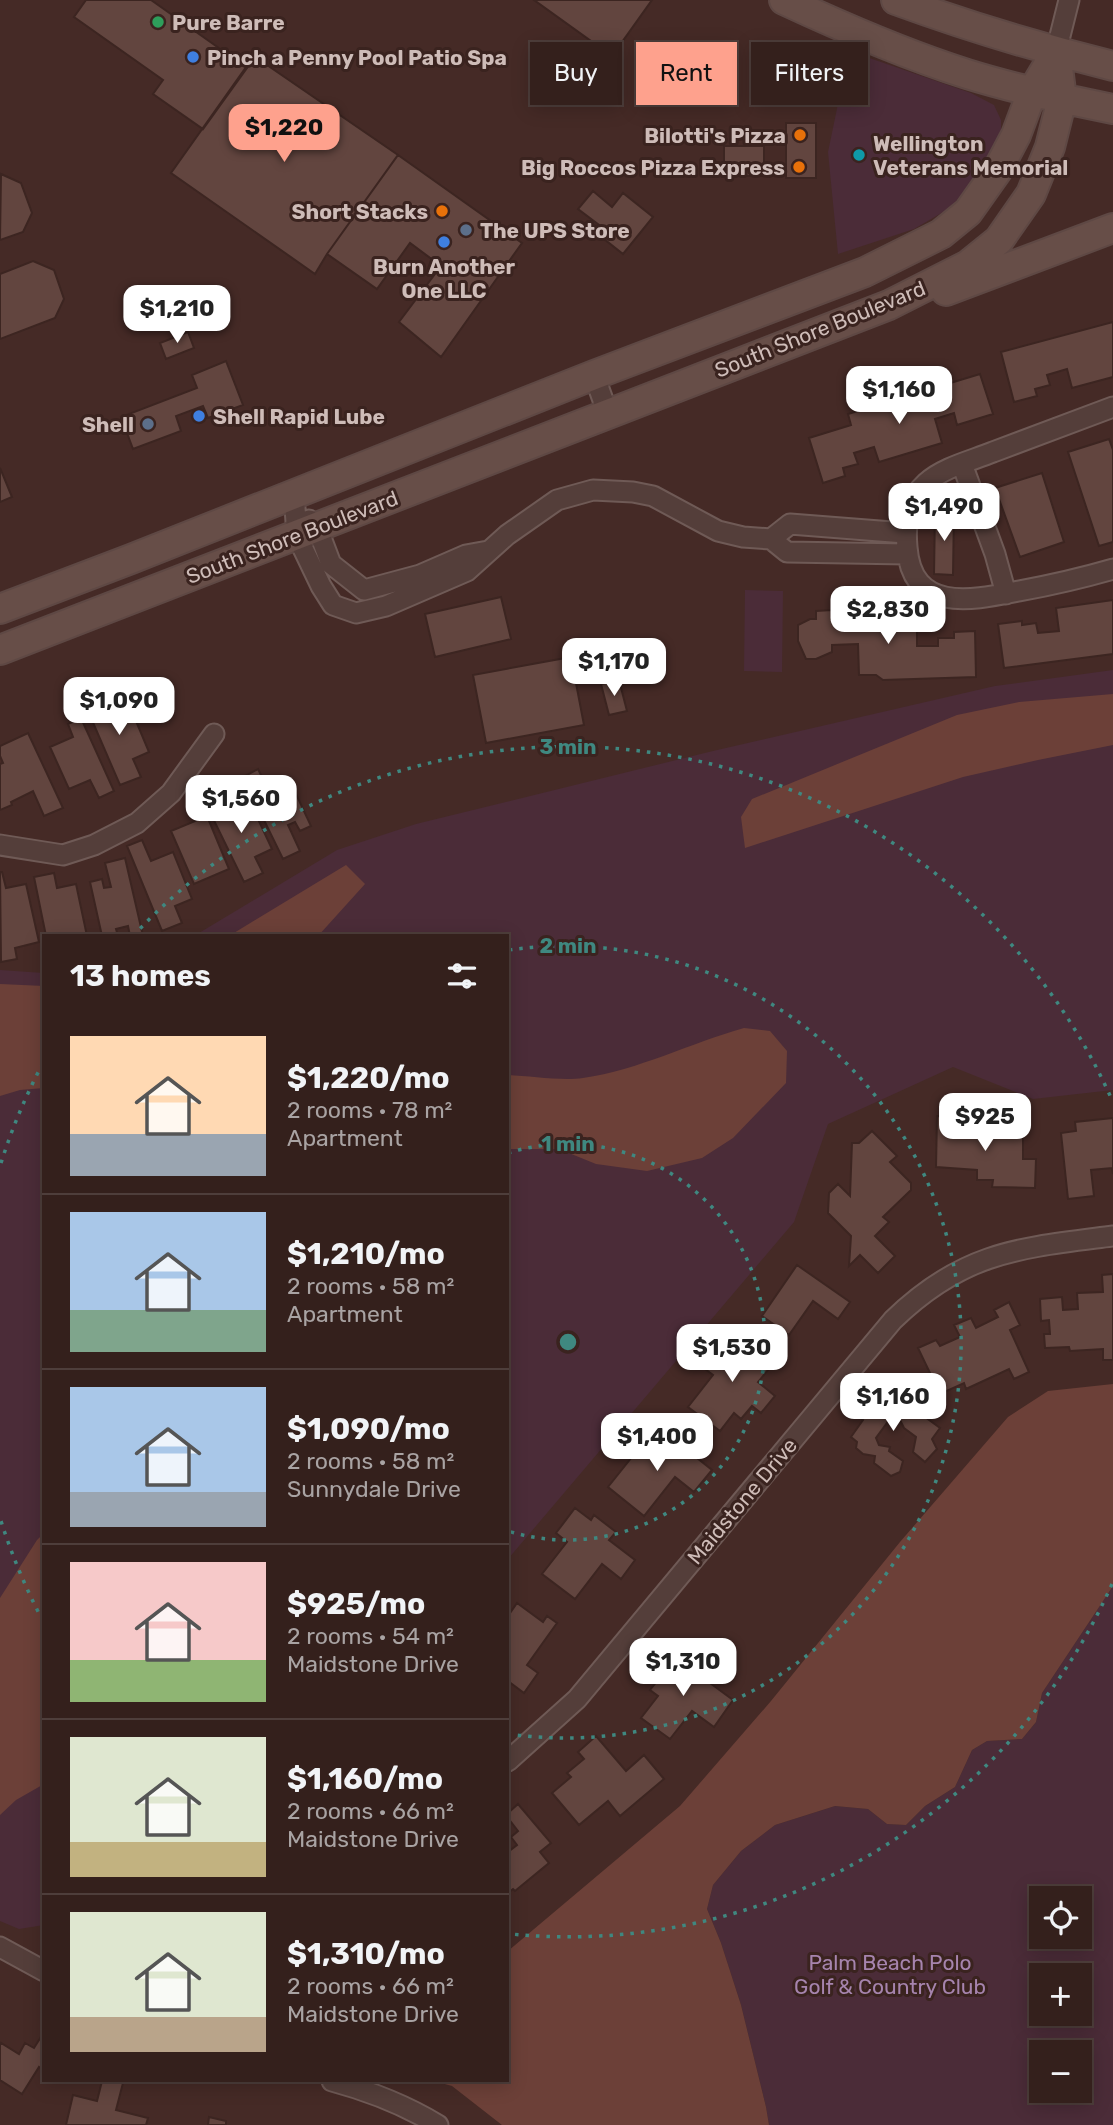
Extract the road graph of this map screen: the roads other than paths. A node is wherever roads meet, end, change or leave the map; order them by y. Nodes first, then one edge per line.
1 (784, 0) edge
2 (896, 0) edge
3 (1069, 0) edge
4 (1056, 52) junction
5 (1113, 66) edge
6 (1032, 92) junction
7 (1062, 99) junction
8 (1113, 109) edge
9 (1113, 228) edge
10 (889, 305) junction
11 (594, 375) junction
12 (1113, 407) edge
13 (608, 414) junction
14 (962, 464) junction
15 (300, 517) junction
16 (905, 533) junction
17 (771, 540) junction
18 (489, 551) junction
19 (907, 554) junction
20 (1113, 569) edge
21 (1006, 594) junction
22 (0, 609) edge
23 (0, 650) edge
24 (214, 733) dead end
25 (0, 845) edge
26 (1113, 1236) edge
27 (509, 1760) edge
28 (0, 1947) edge
29 (42, 1970) edge
30 (335, 2082) edge
31 (438, 2125) edge

1 - 6 street
2 - 4 street
3 - 4 street
4 - 5 street
4 - 6 street, South Shore Boulevard
4 - 7 street, South Shore Boulevard
6 - 7 street
6 - 11 street, South Shore Boulevard
7 - 8 street
7 - 10 street, South Shore Boulevard
9 - 10 street
10 - 13 street, South Shore Boulevard
11 - 13 street
11 - 15 street, South Shore Boulevard
12 - 14 street
13 - 15 street, South Shore Boulevard
14 - 16 street
14 - 21 street
15 - 18 street
15 - 18 street
15 - 22 street, South Shore Boulevard
15 - 23 street, South Shore Boulevard
16 - 17 street
16 - 19 street
17 - 18 street
17 - 19 street
19 - 21 street
20 - 21 street
24 - 25 street
26 - 27 street, Maidstone Drive
28 - 29 street
30 - 31 street

